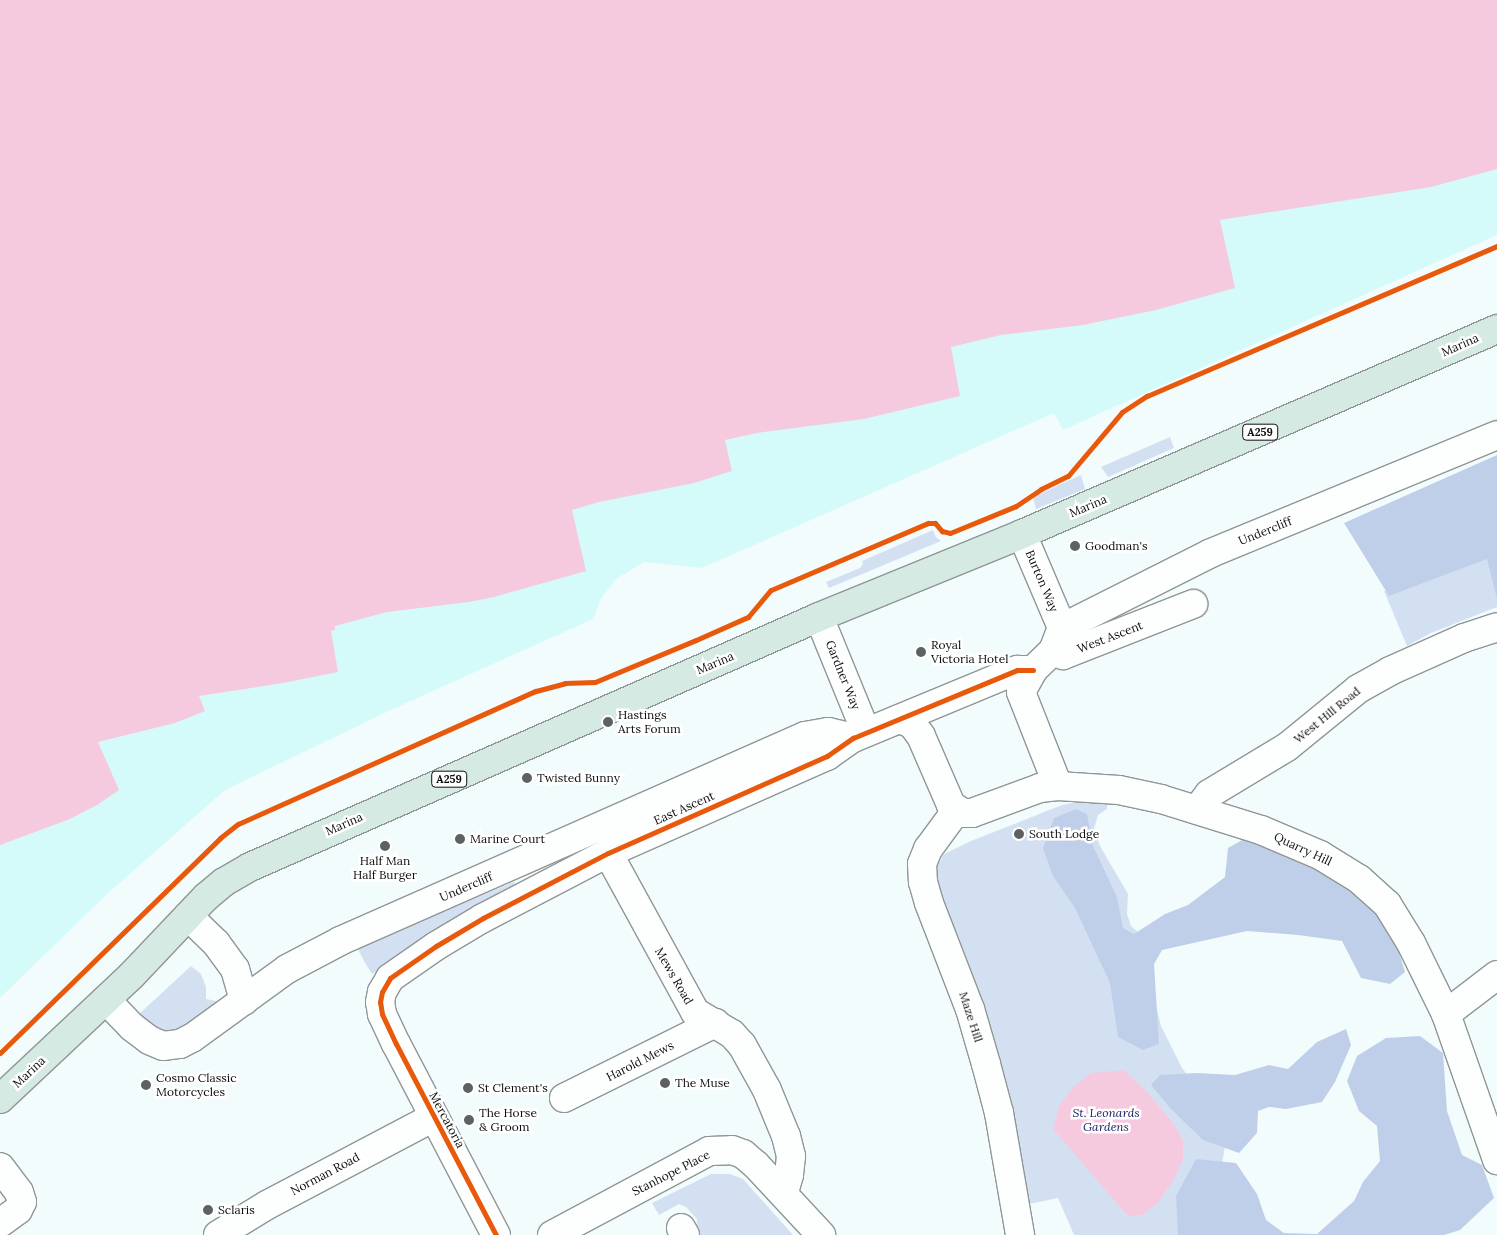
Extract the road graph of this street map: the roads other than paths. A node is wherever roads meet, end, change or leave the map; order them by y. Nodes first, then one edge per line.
1 (1497, 329) edge
2 (1497, 435) edge
3 (1022, 534) junction
4 (1194, 604) dead end
5 (819, 617) junction
6 (1497, 627) edge
7 (1058, 640) junction
8 (1033, 670) junction
9 (899, 719) junction
10 (860, 735) junction
11 (1058, 786) junction
12 (1197, 810) junction
13 (956, 811) junction
14 (608, 853) junction
15 (188, 916) junction
16 (1497, 975) edge
17 (106, 1000) junction
18 (244, 1001) junction
19 (382, 1014) joint
20 (1446, 1014) junction
21 (715, 1023) junction
22 (564, 1098) dead end
23 (0, 1099) edge
24 (434, 1116) junction
25 (1497, 1160) edge
26 (0, 1167) edge
27 (784, 1193) junction
28 (0, 1222) edge
29 (222, 1234) edge
30 (496, 1235) edge
31 (552, 1235) edge
32 (821, 1235) edge
33 (1020, 1235) edge

1 - 3 highway, Marina / A259
2 - 7 street, Undercliff
3 - 5 highway, Marina / A259
3 - 7 street, Burton Way
4 - 7 street, West Ascent
5 - 10 street, Gardner Way
5 - 15 highway, Marina / A259
6 - 12 street, West Hill Road
7 - 8 street
8 - 9 street, East Ascent
8 - 11 street
9 - 10 street, East Ascent
9 - 13 street
10 - 14 street, East Ascent
10 - 18 street, Undercliff
11 - 12 street, Quarry Hill
11 - 13 street, Quarry Hill
12 - 20 street, Quarry Hill
13 - 33 street, Maze Hill
14 - 19 street, East Ascent
14 - 21 street, Mews Road
15 - 17 highway, Marina / A259
15 - 18 street
16 - 20 street
17 - 18 street, Undercliff
17 - 23 highway, Marina / A259
19 - 24 street, Mercatoria
20 - 25 street, Quarry Hill
21 - 22 street, Harold Mews
21 - 27 street, Mews Road
24 - 29 street, Norman Road
24 - 30 street, Mercatoria
26 - 28 street
27 - 31 street, Stanhope Place
27 - 32 street, Stanhope Place

